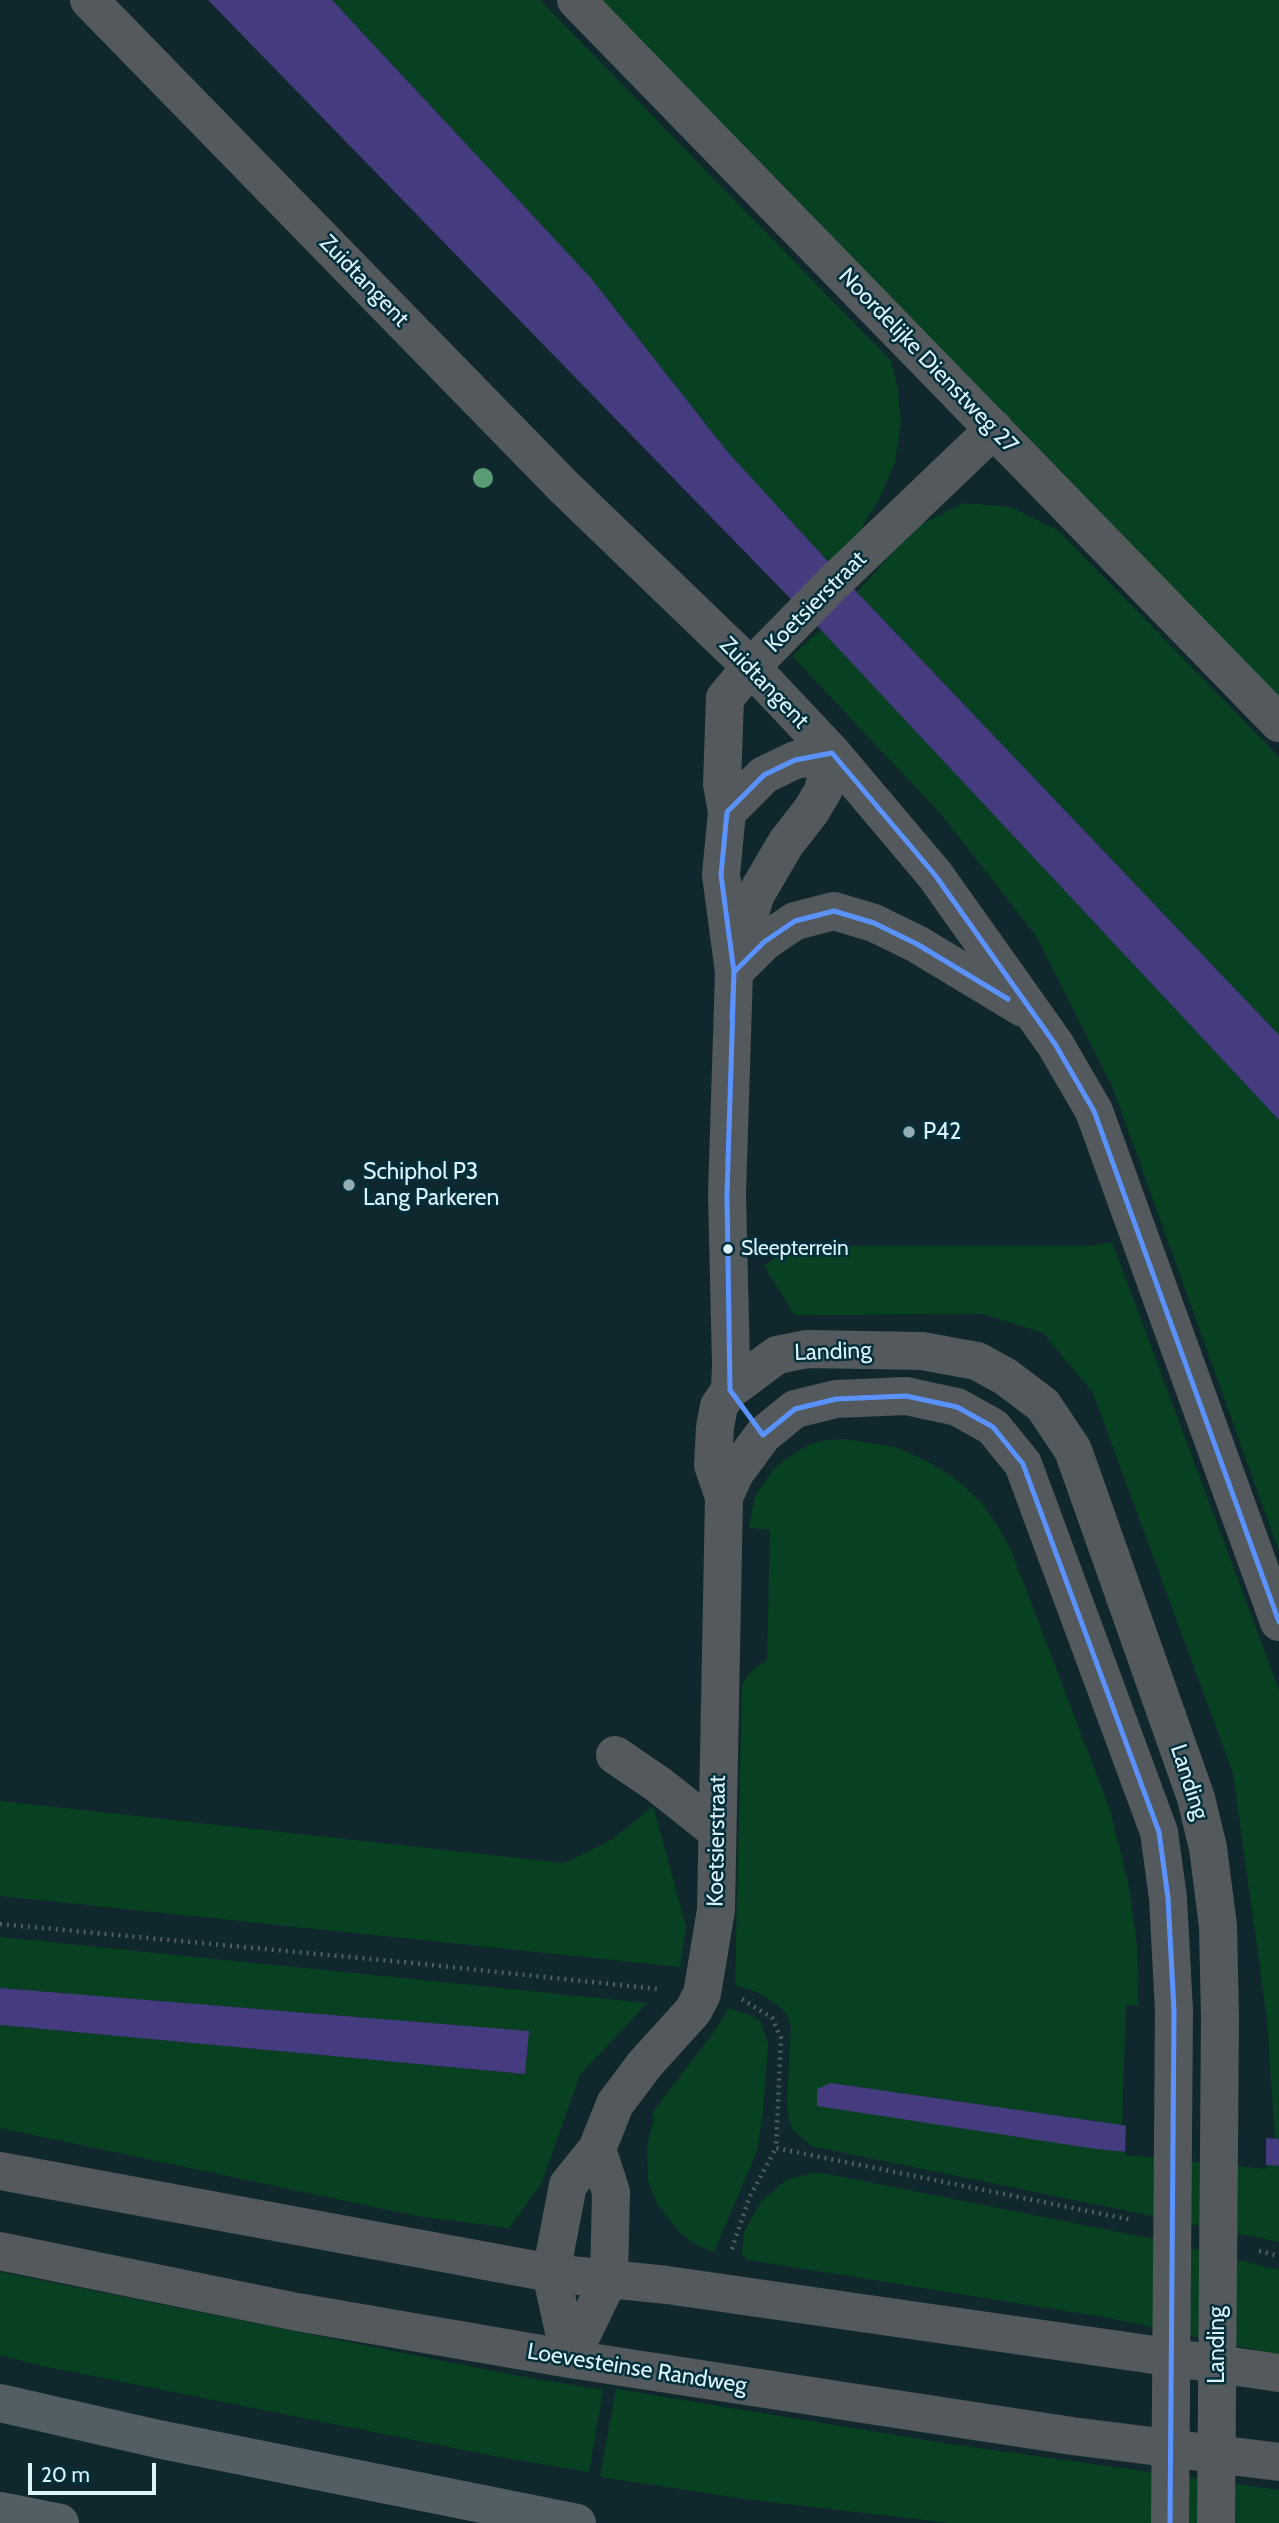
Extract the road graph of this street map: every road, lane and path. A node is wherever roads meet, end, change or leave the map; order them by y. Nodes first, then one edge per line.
1 (89, 0) edge
2 (576, 0) edge
3 (994, 429) junction
4 (751, 667) junction
5 (1279, 723) edge
6 (832, 753) junction
7 (727, 812) junction
8 (733, 972) junction
9 (1035, 1016) junction
10 (730, 1390) junction
11 (763, 1435) junction
12 (724, 1497) junction
13 (1279, 1622) edge
14 (615, 1755) dead end
15 (717, 1831) junction
16 (776, 2148) dead end
17 (597, 2149) junction
18 (0, 2171) edge
19 (732, 2249) dead end
20 (0, 2251) edge
21 (551, 2273) junction
22 (608, 2279) junction
23 (570, 2359) junction
24 (1279, 2373) edge
25 (0, 2403) edge
26 (1279, 2462) edge
27 (0, 2511) edge
28 (60, 2523) edge
29 (577, 2523) edge
30 (1170, 2523) edge
31 (1216, 2523) edge

1 - 4 street, Zuidtangent
2 - 3 street, Noordelijke Dienstweg 27
3 - 4 street, Koetsierstraat
3 - 5 street, Noordelijke Dienstweg 27
4 - 6 street, Zuidtangent
4 - 7 street, Koetsierstraat
6 - 7 street
6 - 8 street, Koetsierstraat
6 - 9 street, Zuidtangent
7 - 8 street, Koetsierstraat
8 - 9 street
8 - 10 street, Koetsierstraat
9 - 13 street, Zuidtangent
10 - 11 street
10 - 12 street, Koetsierstraat
10 - 31 street, Landing, bridge
11 - 12 street, Koetsierstraat
11 - 30 street, Landing, bridge
12 - 15 street, Koetsierstraat
14 - 15 street
15 - 17 street, Koetsierstraat
16 - 19 path
17 - 21 street, Koetsierstraat
17 - 22 street
18 - 21 street
20 - 23 street, Loevesteinse Randweg
21 - 22 street
21 - 23 street, Koetsierstraat
22 - 23 street
22 - 24 street
23 - 26 street, Loevesteinse Randweg
25 - 29 highway
27 - 28 highway

